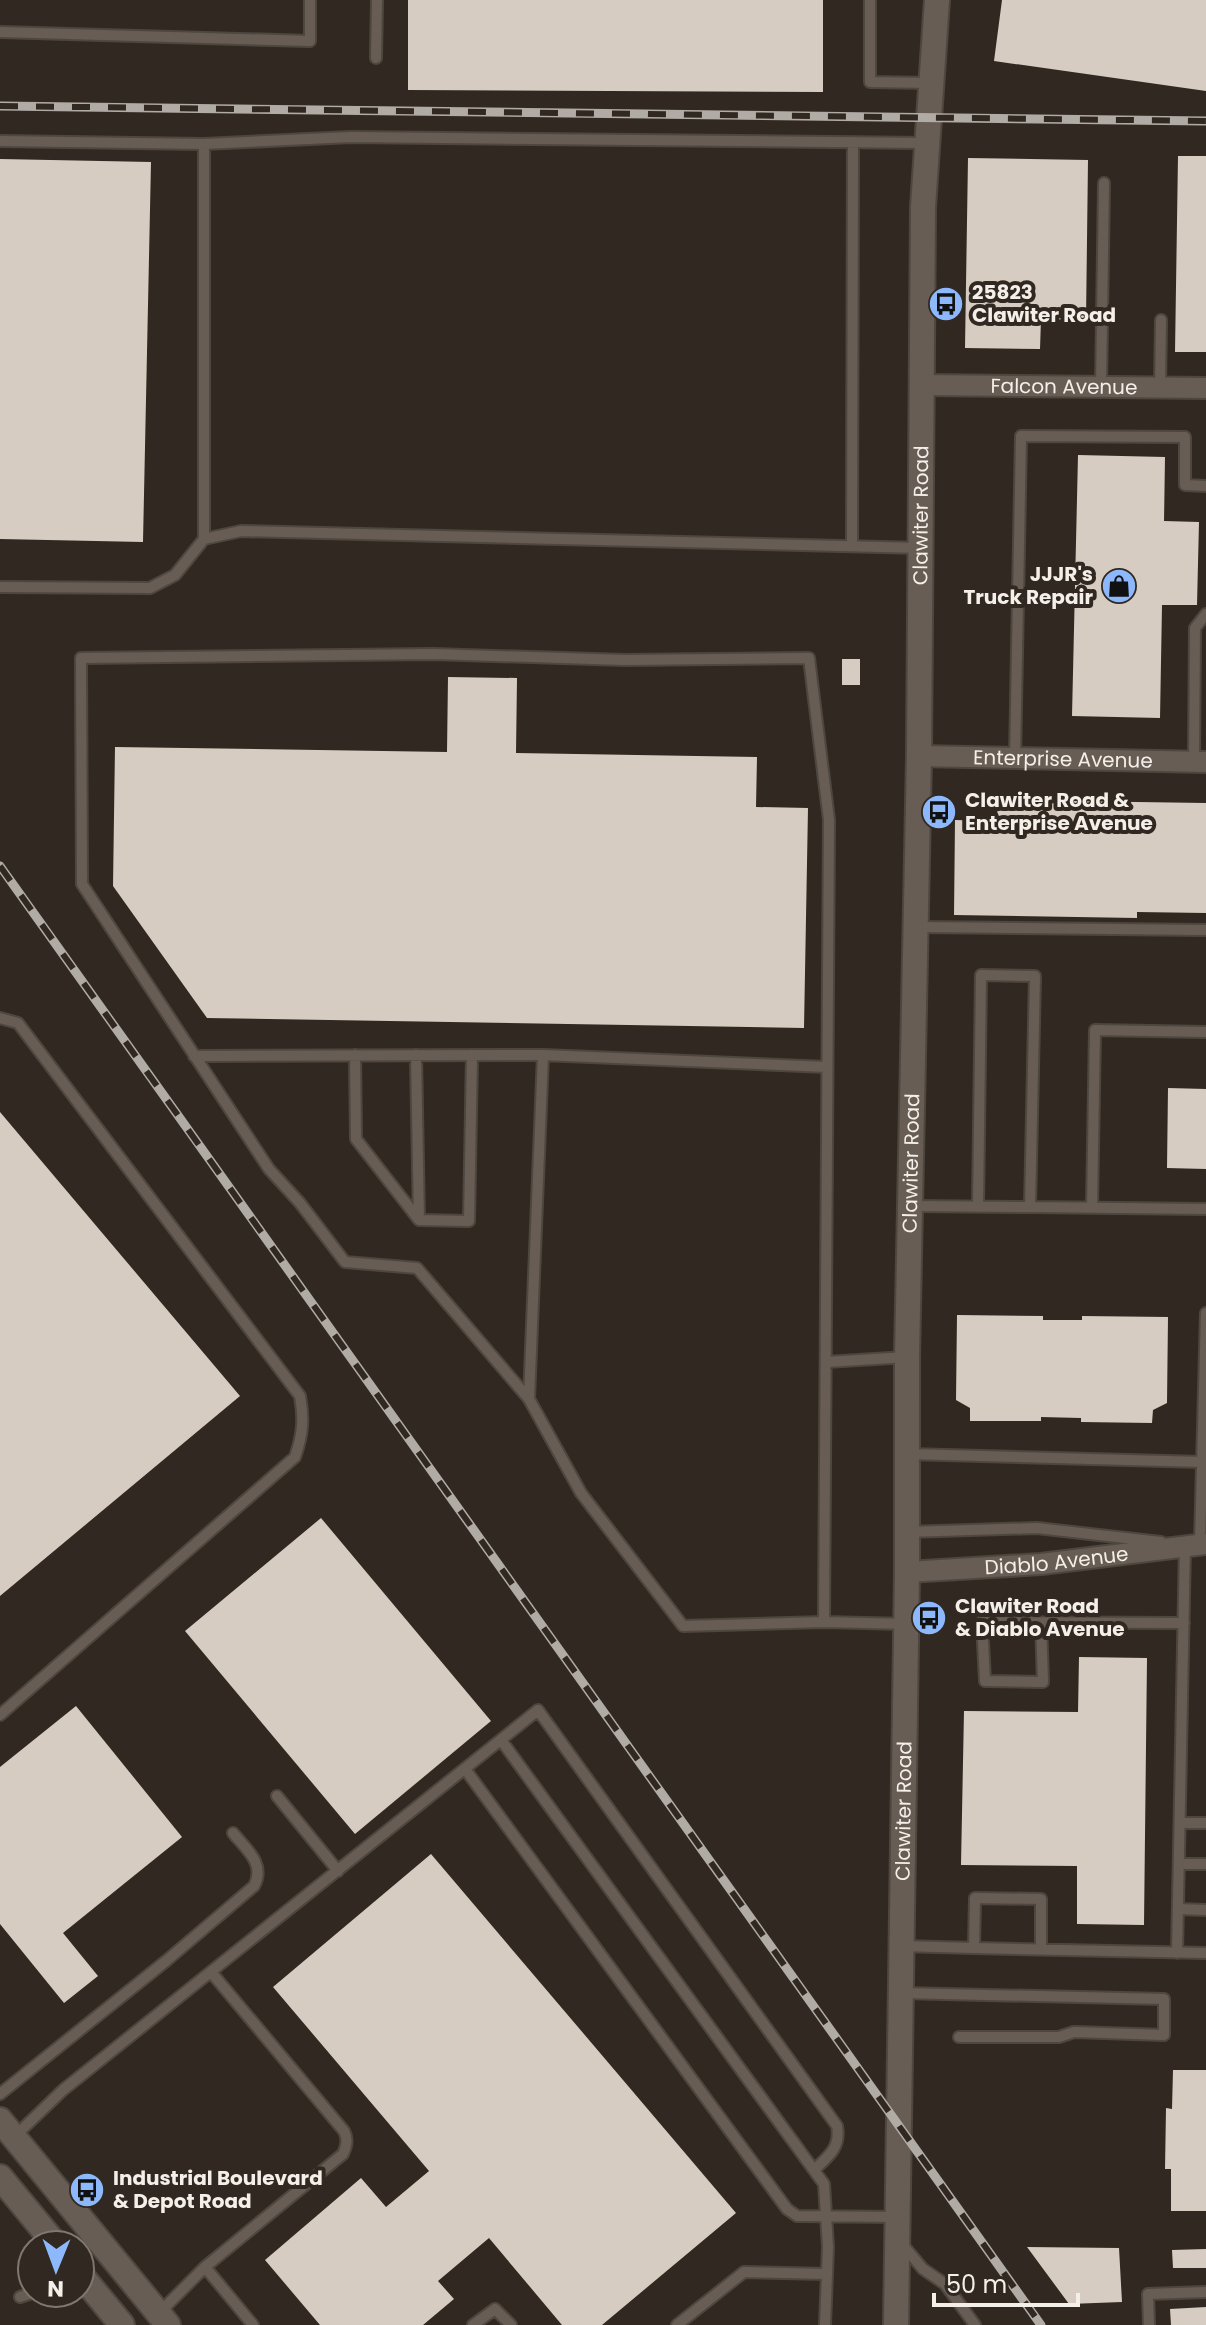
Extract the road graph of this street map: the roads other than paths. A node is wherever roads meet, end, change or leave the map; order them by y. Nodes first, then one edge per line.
1 (310, 0) edge
2 (377, 0) edge
3 (870, 0) edge
4 (937, 0) edge
5 (0, 32) edge
6 (376, 58) dead end
7 (931, 83) junction
8 (0, 141) edge
9 (926, 143) junction
10 (204, 144) junction
11 (853, 144) junction
12 (1104, 183) dead end
13 (1161, 320) dead end
14 (922, 385) junction
15 (1101, 387) junction
16 (1160, 388) junction
17 (1206, 388) edge
18 (1206, 486) edge
19 (204, 539) junction
20 (852, 546) junction
21 (920, 548) junction
22 (0, 587) edge
23 (1206, 614) edge
24 (919, 756) junction
25 (1015, 759) junction
26 (1200, 762) edge
27 (915, 927) junction
28 (1206, 930) edge
29 (0, 1018) edge
30 (1206, 1032) edge
31 (355, 1055) junction
32 (416, 1055) junction
33 (472, 1055) junction
34 (543, 1055) junction
35 (194, 1056) junction
36 (827, 1067) junction
37 (911, 1206) junction
38 (978, 1206) junction
39 (1030, 1207) junction
40 (1092, 1207) junction
41 (1206, 1209) edge
42 (419, 1220) junction
43 (1206, 1313) edge
44 (907, 1357) junction
45 (826, 1362) junction
46 (529, 1399) junction
47 (908, 1454) junction
48 (1203, 1462) junction
49 (907, 1532) junction
50 (1198, 1544) edge
51 (907, 1572) junction
52 (824, 1622) junction
53 (1041, 1623) junction
54 (1184, 1623) junction
55 (906, 1624) junction
56 (0, 1715) edge
57 (501, 1740) junction
58 (465, 1769) junction
59 (277, 1796) dead end
60 (1180, 1823) junction
61 (1206, 1823) edge
62 (233, 1833) dead end
63 (1179, 1864) junction
64 (1206, 1864) edge
65 (338, 1871) junction
66 (1178, 1909) junction
67 (1206, 1910) edge
68 (901, 1946) junction
69 (974, 1948) junction
70 (1041, 1949) junction
71 (1177, 1953) junction
72 (1206, 1953) edge
73 (211, 1972) junction
74 (900, 1993) junction
75 (959, 2037) dead end
76 (0, 2094) edge
77 (5, 2133) edge
78 (814, 2170) junction
79 (0, 2177) edge
80 (827, 2216) junction
81 (896, 2227) junction
82 (43, 2229) edge
83 (205, 2267) junction
84 (827, 2274) junction
85 (1206, 2292) edge
86 (96, 2293) edge
87 (893, 2316) edge
88 (164, 2319) edge
89 (122, 2325) edge
90 (253, 2325) edge
91 (473, 2325) edge
92 (511, 2325) edge
93 (677, 2325) edge
94 (825, 2325) edge
95 (975, 2325) edge
96 (1149, 2325) edge

1 - 5 lane
2 - 6 lane
3 - 7 lane
4 - 7 street, Clawiter Road
7 - 9 street, Clawiter Road
8 - 10 lane
9 - 11 lane
9 - 14 street, Clawiter Road
10 - 11 lane
10 - 19 lane
11 - 20 lane
12 - 15 lane
13 - 16 lane
14 - 15 street, Falcon Avenue
14 - 21 street, Clawiter Road
15 - 16 street, Falcon Avenue
16 - 17 street, Falcon Avenue
18 - 25 lane
19 - 20 lane
19 - 22 lane
20 - 21 lane
21 - 24 street, Clawiter Road
23 - 26 lane
24 - 25 street, Enterprise Avenue
24 - 27 street, Clawiter Road
25 - 26 street, Enterprise Avenue
27 - 28 lane
27 - 37 street, Clawiter Road
29 - 56 lane
30 - 40 lane
31 - 32 lane
31 - 35 lane
31 - 42 lane
32 - 33 lane
32 - 42 lane
33 - 34 lane
33 - 42 lane
34 - 36 lane
34 - 46 lane
35 - 36 lane
35 - 46 lane
36 - 45 lane
37 - 38 lane
37 - 44 street, Clawiter Road
38 - 39 lane
38 - 39 lane
39 - 40 lane
40 - 41 lane
43 - 48 lane
44 - 45 lane
44 - 47 street, Clawiter Road
45 - 52 lane
46 - 52 lane
47 - 48 lane
47 - 49 street, Clawiter Road
48 - 50 lane
49 - 50 lane
49 - 51 street, Clawiter Road
50 - 51 street, Diablo Avenue
50 - 54 lane
51 - 55 street, Clawiter Road
52 - 55 lane
53 - 53 lane
53 - 54 lane
54 - 60 lane
55 - 68 street, Clawiter Road
57 - 58 lane
57 - 78 lane
57 - 78 lane
58 - 65 lane
58 - 80 lane
59 - 65 lane
60 - 61 lane
60 - 63 lane
62 - 76 lane
63 - 64 lane
63 - 66 lane
65 - 73 lane
66 - 67 lane
66 - 71 lane
68 - 69 lane
68 - 74 street, Clawiter Road
69 - 70 lane
69 - 70 lane
70 - 71 lane
71 - 72 lane
73 - 77 lane
73 - 83 lane
74 - 75 lane
74 - 81 street, Clawiter Road
77 - 88 street
78 - 80 lane
79 - 82 street
80 - 81 lane
80 - 84 lane
81 - 87 street, Clawiter Road
81 - 95 lane
83 - 88 lane
83 - 90 lane
84 - 93 lane
84 - 94 lane
85 - 96 lane
86 - 89 street
91 - 92 lane

